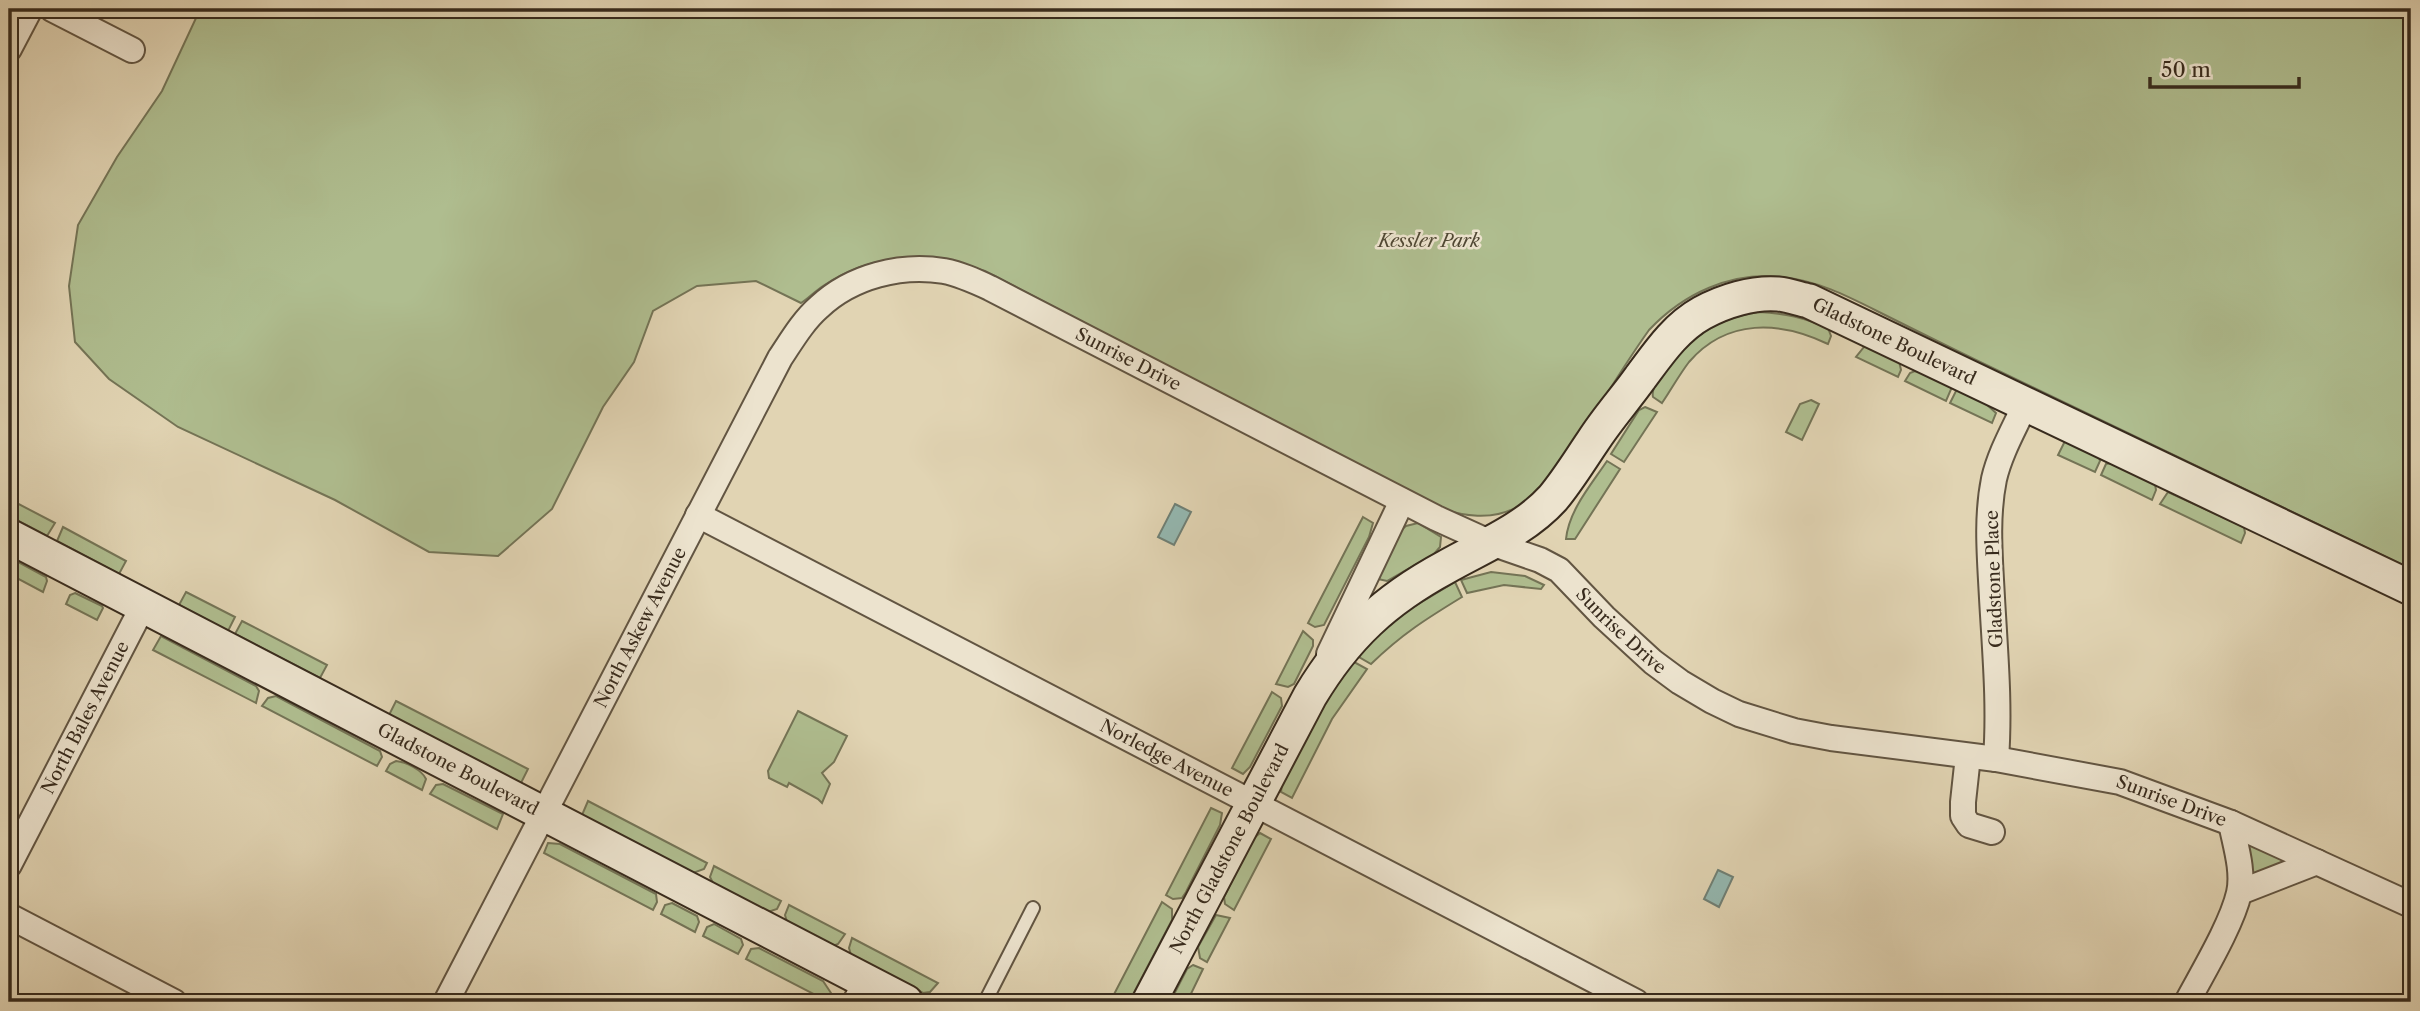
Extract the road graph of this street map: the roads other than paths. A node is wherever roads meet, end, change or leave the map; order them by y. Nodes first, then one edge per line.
1 (30, 9) edge
2 (52, 9) edge
3 (9, 49) edge
4 (132, 50) dead end
5 (866, 279) joint
6 (2025, 405) junction
7 (1402, 500) junction
8 (698, 515) junction
9 (9, 536) edge
10 (1492, 543) junction
11 (1445, 567) joint
12 (2411, 588) edge
13 (142, 606) junction
14 (1310, 696) junction
15 (1968, 755) junction
16 (1996, 759) junction
17 (1253, 803) junction
18 (543, 814) junction
19 (2231, 823) junction
20 (1992, 832) dead end
21 (2317, 862) junction
22 (9, 865) edge
23 (2240, 892) junction
24 (2411, 905) edge
25 (1033, 908) dead end
26 (9, 916) edge
27 (860, 992) edge
28 (174, 1002) edge
29 (446, 1002) edge
30 (906, 1002) edge
31 (985, 1002) edge
32 (1149, 1002) edge
33 (1636, 1002) edge
34 (2188, 1002) edge

1 - 3 street
2 - 4 street
5 - 7 street, Sunrise Drive
5 - 8 street, North Askew Avenue
6 - 10 street, Gladstone Boulevard
6 - 12 street, Gladstone Boulevard
6 - 16 street, Gladstone Place
7 - 10 street, Sunrise Drive
7 - 14 street, North Gladstone Boulevard
8 - 17 street, Norledge Avenue
8 - 18 street, North Askew Avenue
9 - 13 street, Gladstone Boulevard
10 - 11 street, Gladstone Boulevard
10 - 15 street, Sunrise Drive
11 - 14 street, North Gladstone Boulevard
13 - 18 street, Gladstone Boulevard
13 - 22 street, North Bales Avenue
14 - 17 street, North Gladstone Boulevard
15 - 16 street, Sunrise Drive
15 - 20 street
16 - 19 street, Sunrise Drive
17 - 32 street, North Gladstone Boulevard
17 - 33 street, Norledge Avenue
18 - 27 street, Gladstone Boulevard
18 - 29 street, North Askew Avenue
19 - 21 street, Sunrise Drive
19 - 23 street
21 - 23 street
21 - 24 street, Sunrise Drive
23 - 34 street
25 - 31 lane
26 - 28 street
27 - 30 street, Gladstone Boulevard

